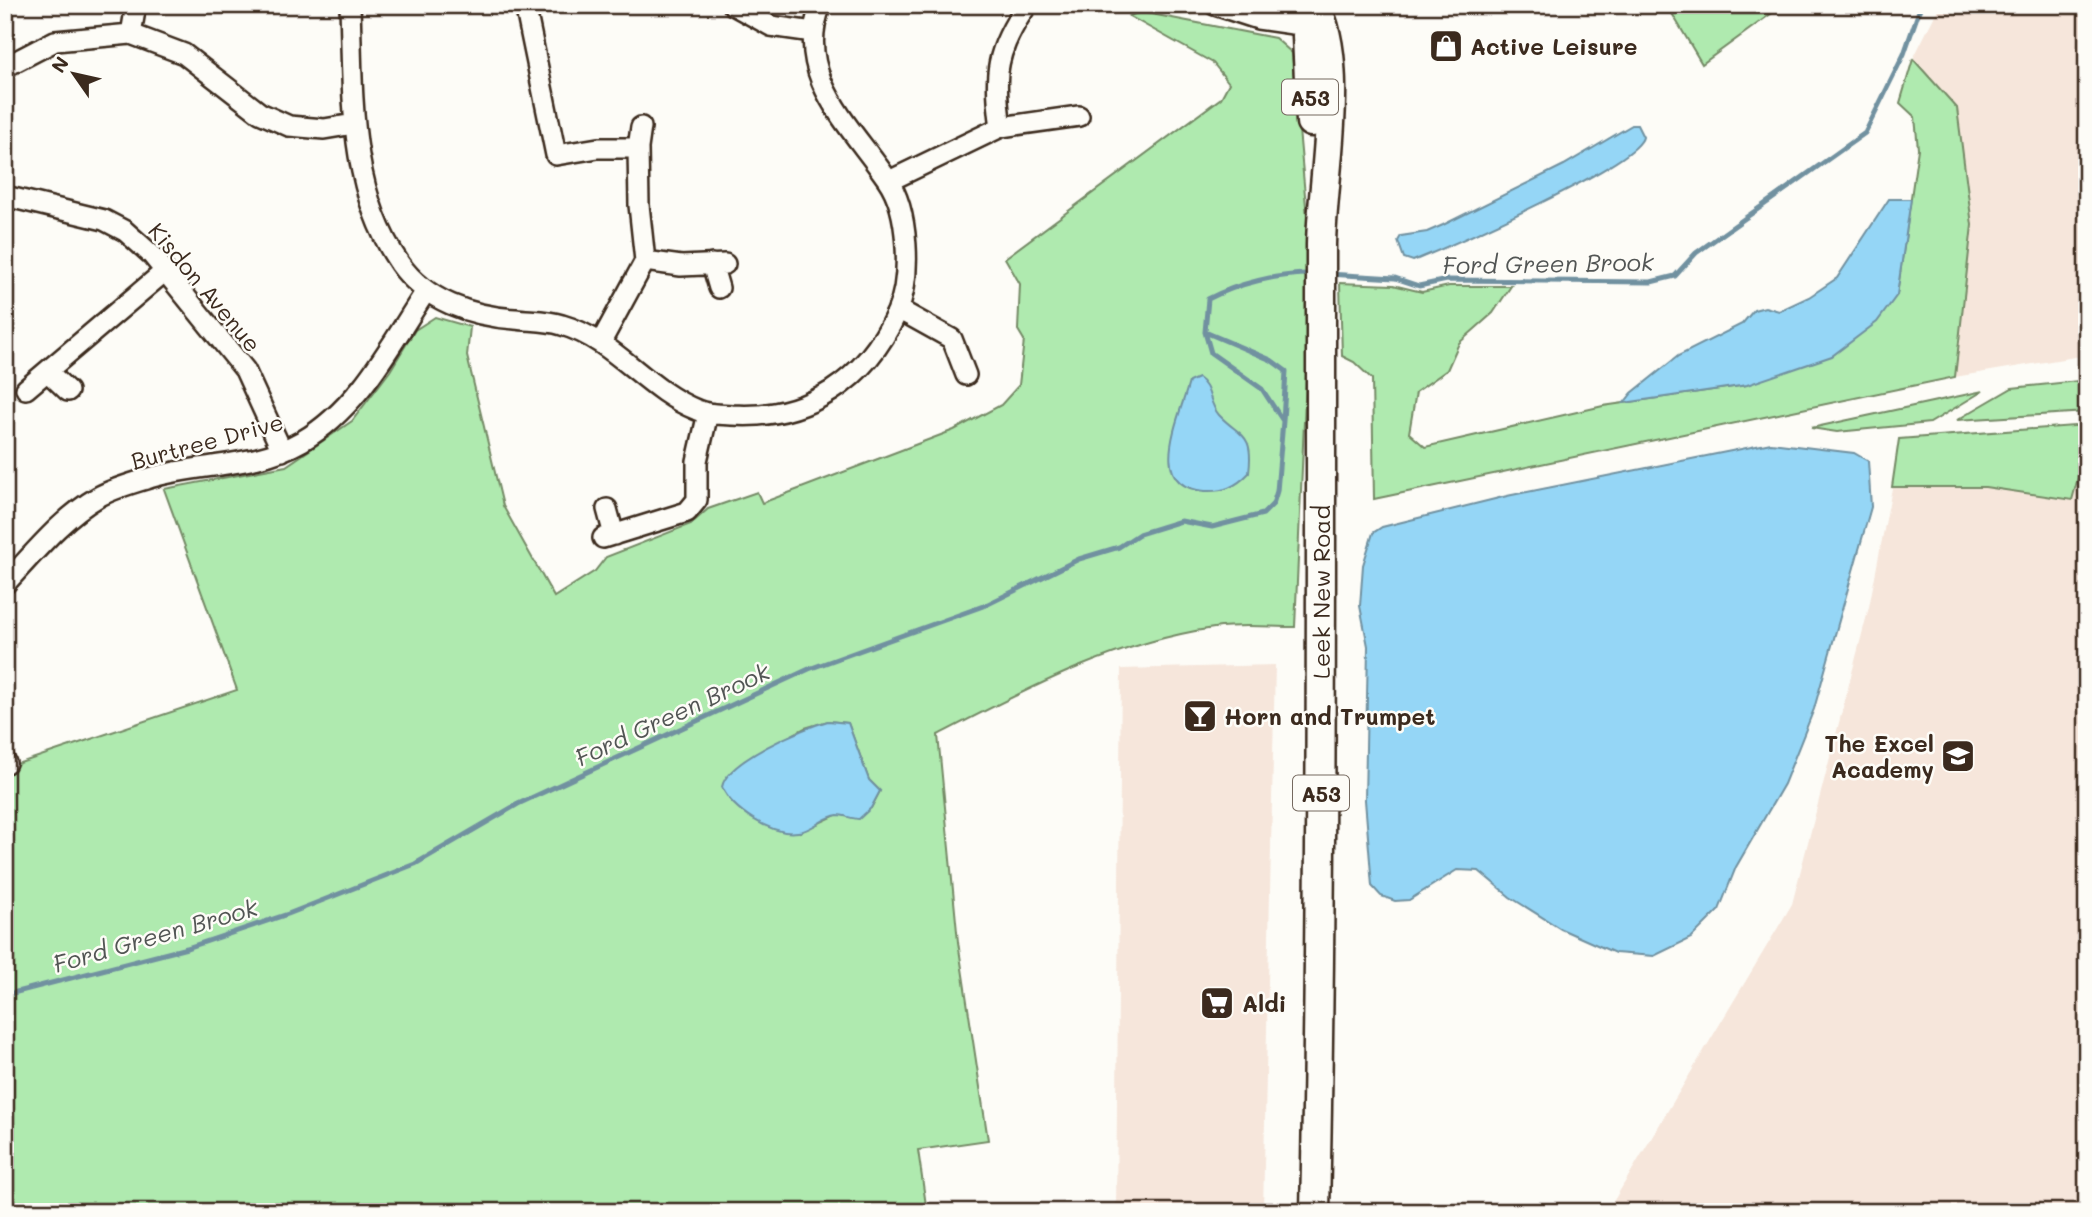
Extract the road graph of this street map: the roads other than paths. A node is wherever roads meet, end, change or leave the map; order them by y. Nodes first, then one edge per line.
1 (136, 5) edge
2 (350, 5) edge
3 (525, 5) edge
4 (733, 5) edge
5 (821, 5) edge
6 (1216, 5) edge
7 (1314, 7) edge
8 (1018, 9) edge
9 (813, 32) junction
10 (131, 34) junction
11 (5, 67) edge
12 (1079, 116) dead end
13 (354, 124) junction
14 (641, 127) dead end
15 (1001, 127) junction
16 (638, 148) junction
17 (889, 181) junction
18 (5, 197) edge
19 (645, 261) junction
20 (164, 272) junction
21 (719, 288) dead end
22 (426, 291) junction
23 (898, 309) junction
24 (601, 342) junction
25 (47, 372) junction
26 (966, 375) dead end
27 (26, 389) dead end
28 (68, 391) dead end
29 (708, 413) junction
30 (282, 451) junction
31 (607, 509) dead end
32 (5, 584) edge
33 (1315, 1212) edge

1 - 10 street
2 - 13 street
3 - 16 street
4 - 9 street
5 - 9 street
6 - 7 street
7 - 33 highway, Leek New Road / A53
8 - 15 street
9 - 17 street
10 - 11 street
10 - 13 street
12 - 15 street
13 - 22 street
14 - 16 street
15 - 17 street
16 - 19 street
17 - 23 street
18 - 20 street, Kisdon Avenue
19 - 21 street
19 - 24 street
20 - 25 street
20 - 30 street, Kisdon Avenue
22 - 24 street
22 - 30 street, Burtree Drive
23 - 26 street
23 - 29 street
24 - 29 street
25 - 27 street
25 - 28 street
29 - 31 street
30 - 32 street, Burtree Drive

